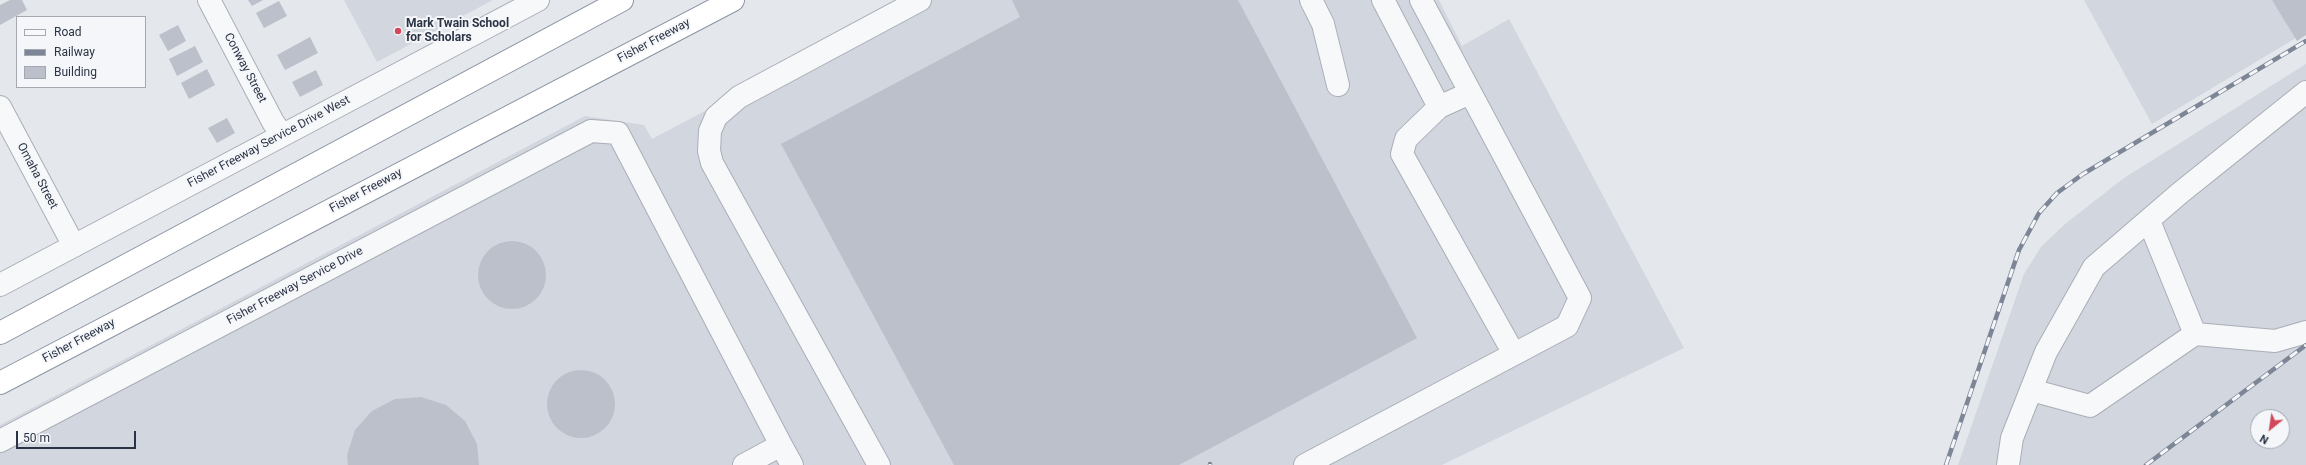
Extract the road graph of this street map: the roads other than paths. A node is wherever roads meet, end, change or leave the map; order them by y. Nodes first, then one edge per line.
1 (209, 0) edge
2 (538, 0) edge
3 (622, 0) edge
4 (733, 0) edge
5 (920, 0) edge
6 (1311, 0) edge
7 (1383, 0) edge
8 (1421, 0) edge
9 (1338, 85) dead end
10 (2306, 92) edge
11 (1470, 93) junction
12 (0, 107) edge
13 (1439, 107) junction
14 (282, 135) junction
15 (2149, 221) junction
16 (74, 246) junction
17 (0, 285) edge
18 (2306, 332) edge
19 (0, 333) edge
20 (2195, 334) junction
21 (1514, 354) junction
22 (0, 383) edge
23 (2031, 390) junction
24 (0, 441) edge
25 (781, 445) junction
26 (744, 465) edge
27 (792, 465) edge
28 (879, 465) edge
29 (1305, 465) edge
30 (2008, 465) edge

1 - 14 street, Conway Street
2 - 14 street, Fisher Freeway Service Drive West
3 - 19 highway
4 - 22 highway, Fisher Freeway
5 - 28 street
6 - 9 street
7 - 13 street
8 - 11 street
10 - 15 street
11 - 13 street
11 - 21 street
12 - 16 street, Omaha Street
13 - 21 street
14 - 16 street, Fisher Freeway Service Drive West
15 - 20 street
15 - 23 street
16 - 17 street, Fisher Freeway Service Drive West
18 - 20 street
20 - 23 street
21 - 29 street
23 - 30 street
24 - 25 street, Fisher Freeway Service Drive
25 - 26 street
25 - 27 street

